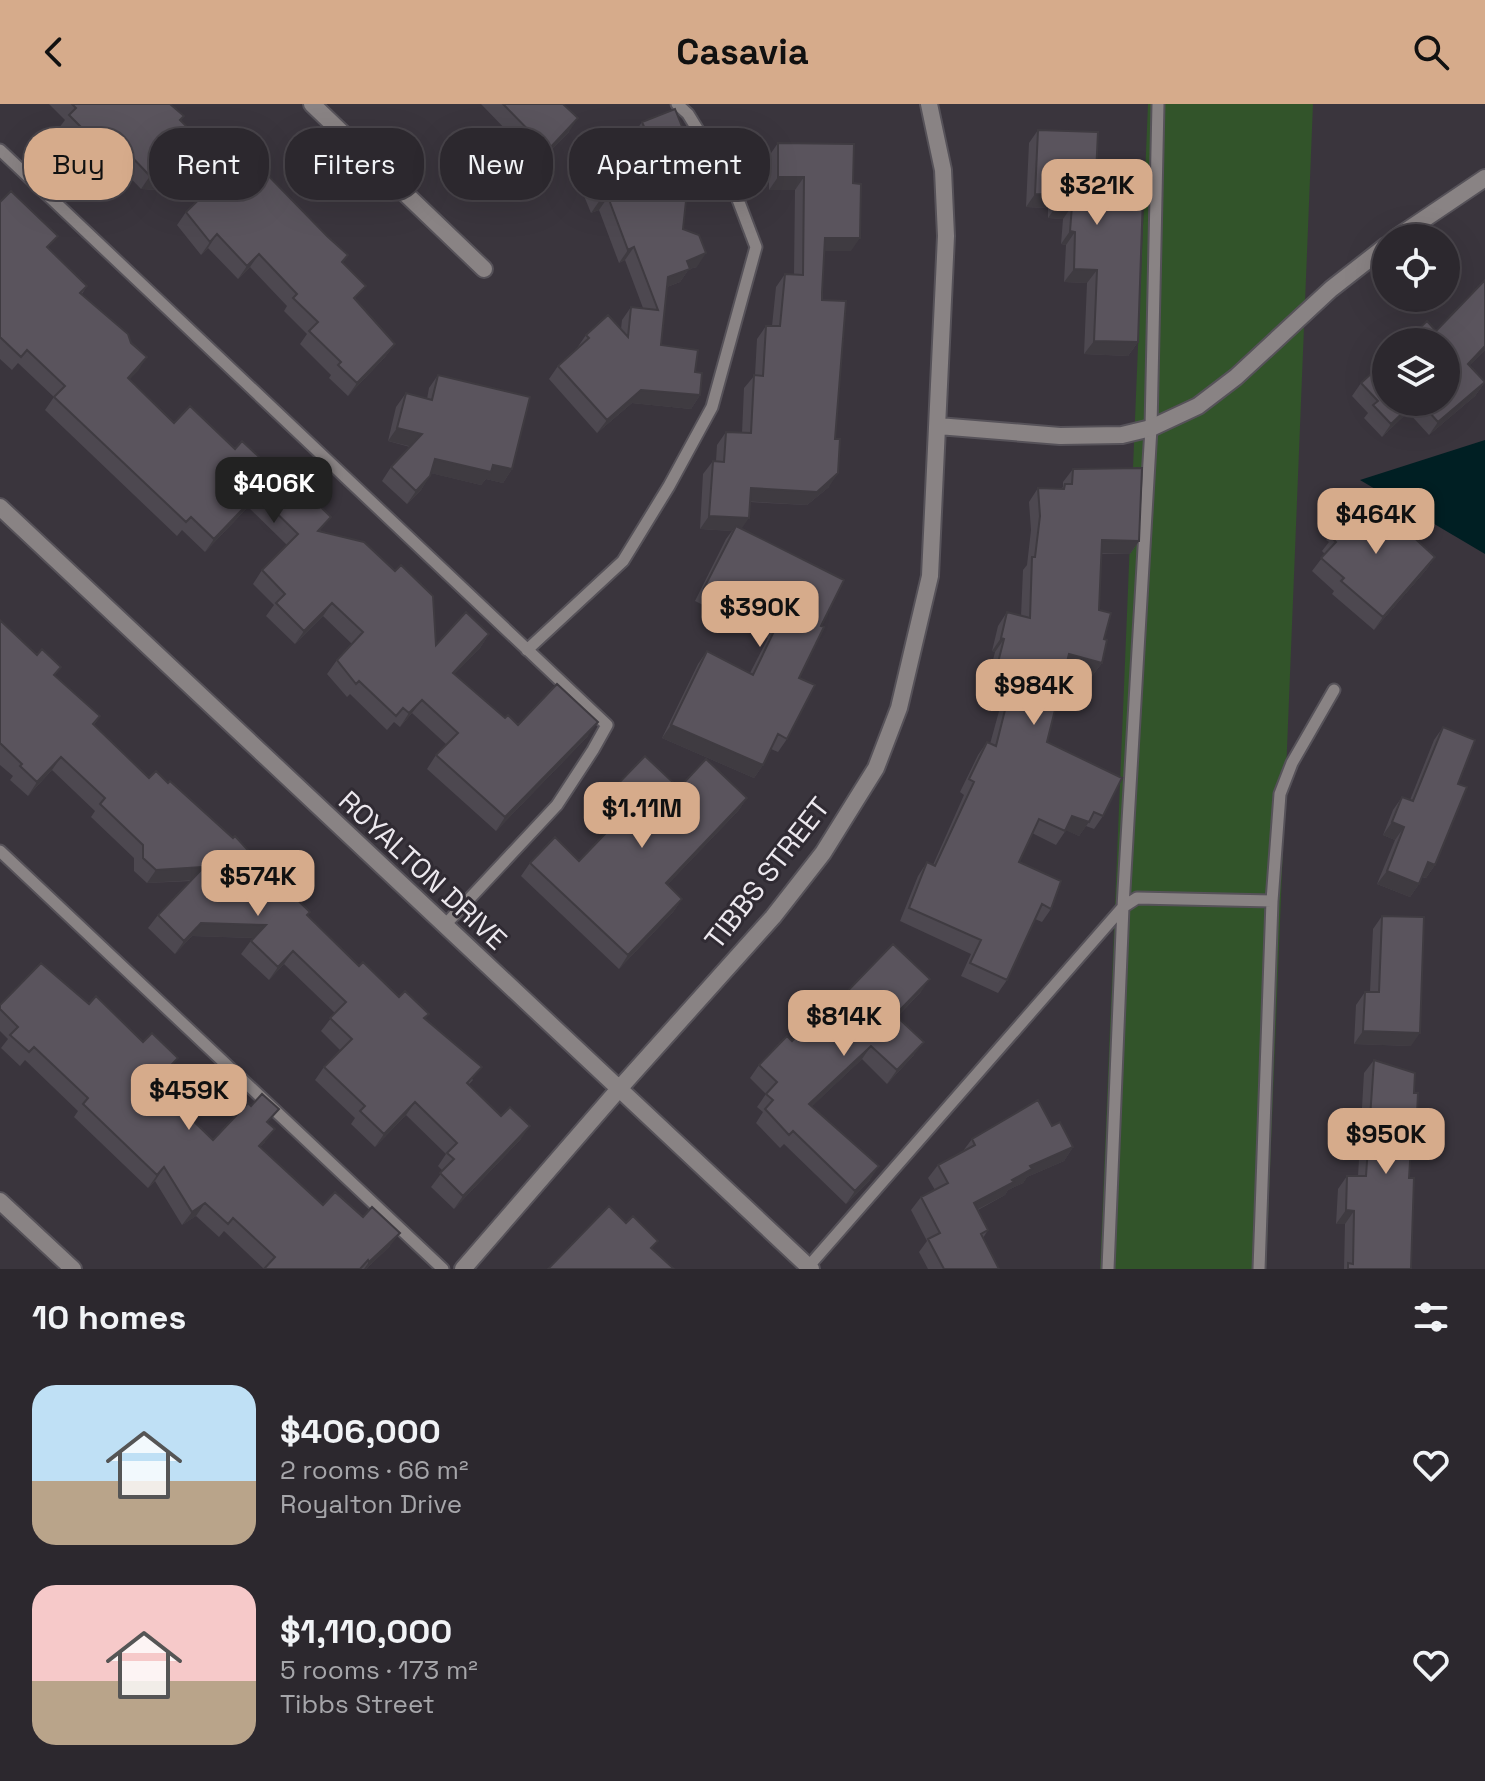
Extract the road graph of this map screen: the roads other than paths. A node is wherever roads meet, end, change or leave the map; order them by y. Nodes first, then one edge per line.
1 (312, 104) edge
2 (677, 104) edge
3 (929, 104) edge
4 (1158, 104) edge
5 (0, 150) edge
6 (1485, 178) edge
7 (1417, 224) edge
8 (1372, 257) edge
9 (484, 269) dead end
10 (938, 426) junction
11 (1151, 428) junction
12 (0, 507) edge
13 (527, 650) junction
14 (1334, 690) dead end
15 (0, 851) edge
16 (1272, 901) junction
17 (1123, 907) junction
18 (444, 926) junction
19 (618, 1090) junction
20 (0, 1201) edge
21 (810, 1268) edge
22 (73, 1269) edge
23 (443, 1269) edge
24 (463, 1269) edge
25 (1108, 1269) edge
26 (1259, 1269) edge

1 - 9 street
2 - 13 lane
3 - 10 street, TIBBS STREET
4 - 11 lane
5 - 13 lane
6 - 7 street
8 - 11 street
10 - 11 street
10 - 19 street, TIBBS STREET
11 - 17 lane
12 - 18 street, ROYALTON DRIVE
13 - 18 lane
14 - 16 lane
15 - 23 lane
16 - 17 lane
16 - 26 lane
17 - 21 lane
17 - 25 lane
18 - 19 street, ROYALTON DRIVE
19 - 21 street, ROYALTON DRIVE
19 - 24 street, TIBBS STREET
20 - 22 street

